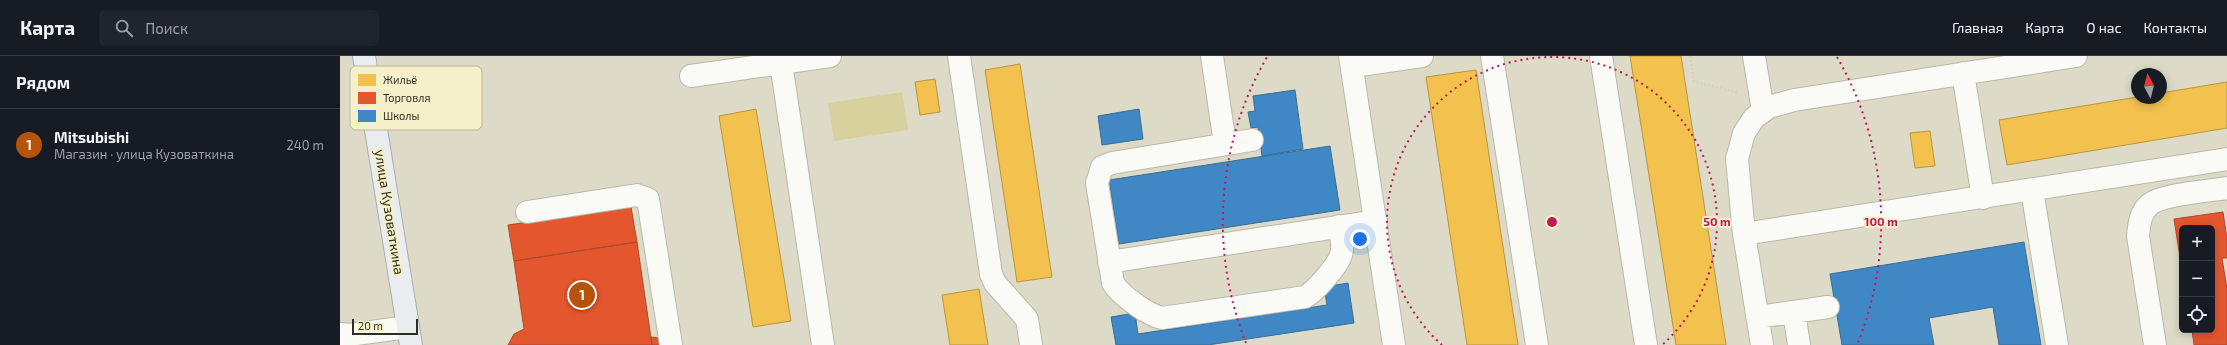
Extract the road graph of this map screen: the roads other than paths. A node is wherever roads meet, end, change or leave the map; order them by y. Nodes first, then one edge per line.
1 (364, 56) edge
2 (830, 56) edge
3 (959, 56) edge
4 (1212, 56) edge
5 (1422, 56) edge
6 (1492, 56) edge
7 (1601, 56) edge
8 (1754, 56) edge
9 (2076, 56) edge
10 (1351, 61) edge
11 (2015, 61) edge
12 (781, 63) junction
13 (366, 66) edge
14 (1963, 73) junction
15 (691, 76) dead end
16 (1763, 112) junction
17 (376, 130) edge
18 (1252, 140) dead end
19 (1225, 144) junction
20 (2227, 158) edge
21 (2227, 188) edge
22 (2032, 190) junction
23 (1983, 198) junction
24 (527, 212) dead end
25 (1376, 221) junction
26 (1339, 226) junction
27 (1744, 234) junction
28 (1109, 262) junction
29 (1828, 307) dead end
30 (1794, 312) junction
31 (1758, 317) junction
32 (340, 334) edge
33 (409, 336) edge
34 (671, 345) edge
35 (823, 345) edge
36 (1031, 345) edge
37 (1394, 345) edge
38 (1537, 345) edge
39 (1646, 345) edge
40 (1762, 345) edge
41 (1799, 345) edge
42 (2057, 345) edge
43 (2155, 345) edge

1 - 13 main road, улица Кузоваткина
2 - 12 lane
3 - 36 lane
4 - 19 lane
5 - 10 lane
6 - 38 lane
7 - 39 lane
8 - 16 lane
9 - 11 lane
10 - 25 lane
11 - 14 lane
12 - 15 lane
12 - 35 lane
14 - 16 lane
14 - 23 lane
16 - 27 lane
17 - 33 main road, улица Кузоваткина
18 - 19 lane
19 - 28 lane
20 - 22 lane
21 - 43 lane
22 - 23 lane
22 - 42 lane
23 - 27 lane
24 - 34 lane
25 - 26 lane
25 - 37 lane
26 - 28 lane
26 - 28 lane
27 - 31 lane
29 - 30 lane
30 - 31 lane
30 - 41 lane
31 - 40 lane
32 - 33 lane

